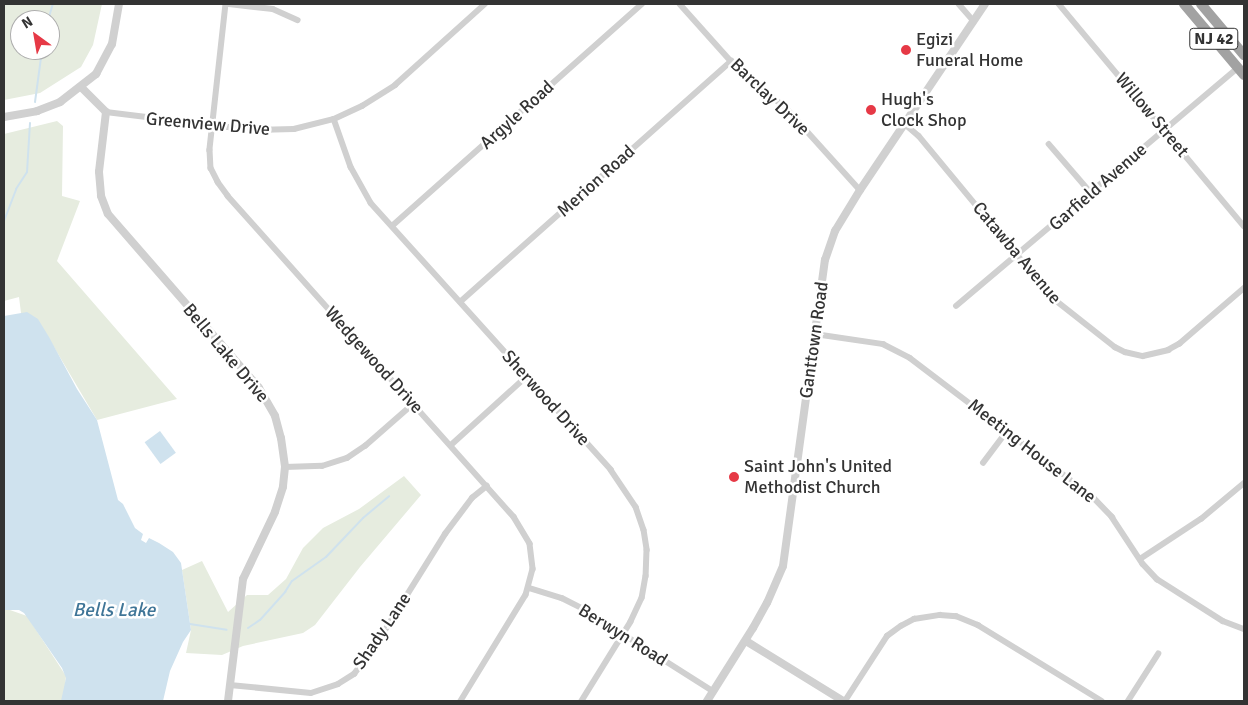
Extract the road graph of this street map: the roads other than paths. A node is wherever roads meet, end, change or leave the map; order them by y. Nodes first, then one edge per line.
1 (119, 4) edge
2 (228, 4) edge
3 (485, 4) edge
4 (642, 4) edge
5 (680, 4) edge
6 (959, 4) edge
7 (986, 4) edge
8 (1059, 4) edge
9 (1184, 4) edge
10 (1201, 4) edge
11 (298, 20) dead end
12 (974, 21) junction
13 (1244, 55) edge
14 (731, 61) junction
15 (1241, 72) edge
16 (82, 88) junction
17 (106, 112) junction
18 (4, 117) edge
19 (334, 119) junction
20 (905, 124) junction
21 (212, 126) junction
22 (1164, 130) junction
23 (1049, 144) dead end
24 (860, 190) junction
25 (1092, 194) junction
26 (392, 226) junction
27 (1244, 226) edge
28 (1018, 255) junction
29 (1244, 288) edge
30 (460, 302) junction
31 (956, 306) dead end
32 (816, 334) junction
33 (526, 377) junction
34 (413, 404) junction
35 (1007, 431) junction
36 (451, 445) junction
37 (983, 463) dead end
38 (285, 467) junction
39 (1244, 483) edge
40 (487, 486) junction
41 (1140, 559) junction
42 (529, 588) junction
43 (1244, 629) edge
44 (623, 635) junction
45 (746, 641) junction
46 (1158, 654) dead end
47 (230, 685) junction
48 (713, 691) junction
49 (228, 701) edge
50 (461, 701) edge
51 (582, 701) edge
52 (707, 701) edge
53 (844, 701) edge
54 (1102, 701) edge
55 (1128, 701) edge

1 - 16 street
2 - 11 street
2 - 21 street, Wedgewood Drive
3 - 19 street, Greenview Drive
4 - 26 street, Argyle Road
5 - 14 street, Barclay Drive
6 - 12 street
7 - 12 street, Ganttown Road
8 - 22 street, Willow Street
9 - 15 highway, NJ 42
10 - 13 highway, NJ 42
12 - 20 street, Ganttown Road
14 - 24 street, Barclay Drive
14 - 30 street, Merion Road
15 - 22 street, Garfield Avenue
16 - 17 street
16 - 18 street
17 - 21 street, Greenview Drive
17 - 38 street, Bells Lake Drive
19 - 21 street, Greenview Drive
19 - 26 street, Sherwood Drive
20 - 24 street, Ganttown Road
20 - 28 street, Catawba Avenue
21 - 34 street, Wedgewood Drive
22 - 25 street, Garfield Avenue
22 - 27 street, Willow Street
23 - 25 street
24 - 32 street, Ganttown Road
25 - 28 street, Garfield Avenue
26 - 30 street, Sherwood Drive
28 - 29 street, Catawba Avenue
28 - 31 street, Garfield Avenue
30 - 33 street, Sherwood Drive
32 - 35 street, Meeting House Lane
32 - 45 street, Ganttown Road
33 - 36 street
33 - 44 street, Sherwood Drive
34 - 36 street, Wedgewood Drive
34 - 38 street
35 - 37 street
35 - 41 street, Meeting House Lane
36 - 40 street, Wedgewood Drive
38 - 47 street, Bells Lake Drive
39 - 41 street
40 - 42 street, Wedgewood Drive
40 - 47 street, Shady Lane
41 - 43 street, Meeting House Lane
42 - 44 street, Berwyn Road
42 - 50 street, Wedgewood Drive
44 - 48 street, Berwyn Road
44 - 51 street, Sherwood Drive
45 - 48 street, Ganttown Road
45 - 53 street
46 - 55 street
47 - 49 street, Bells Lake Drive
48 - 52 street, Ganttown Road
53 - 54 street

